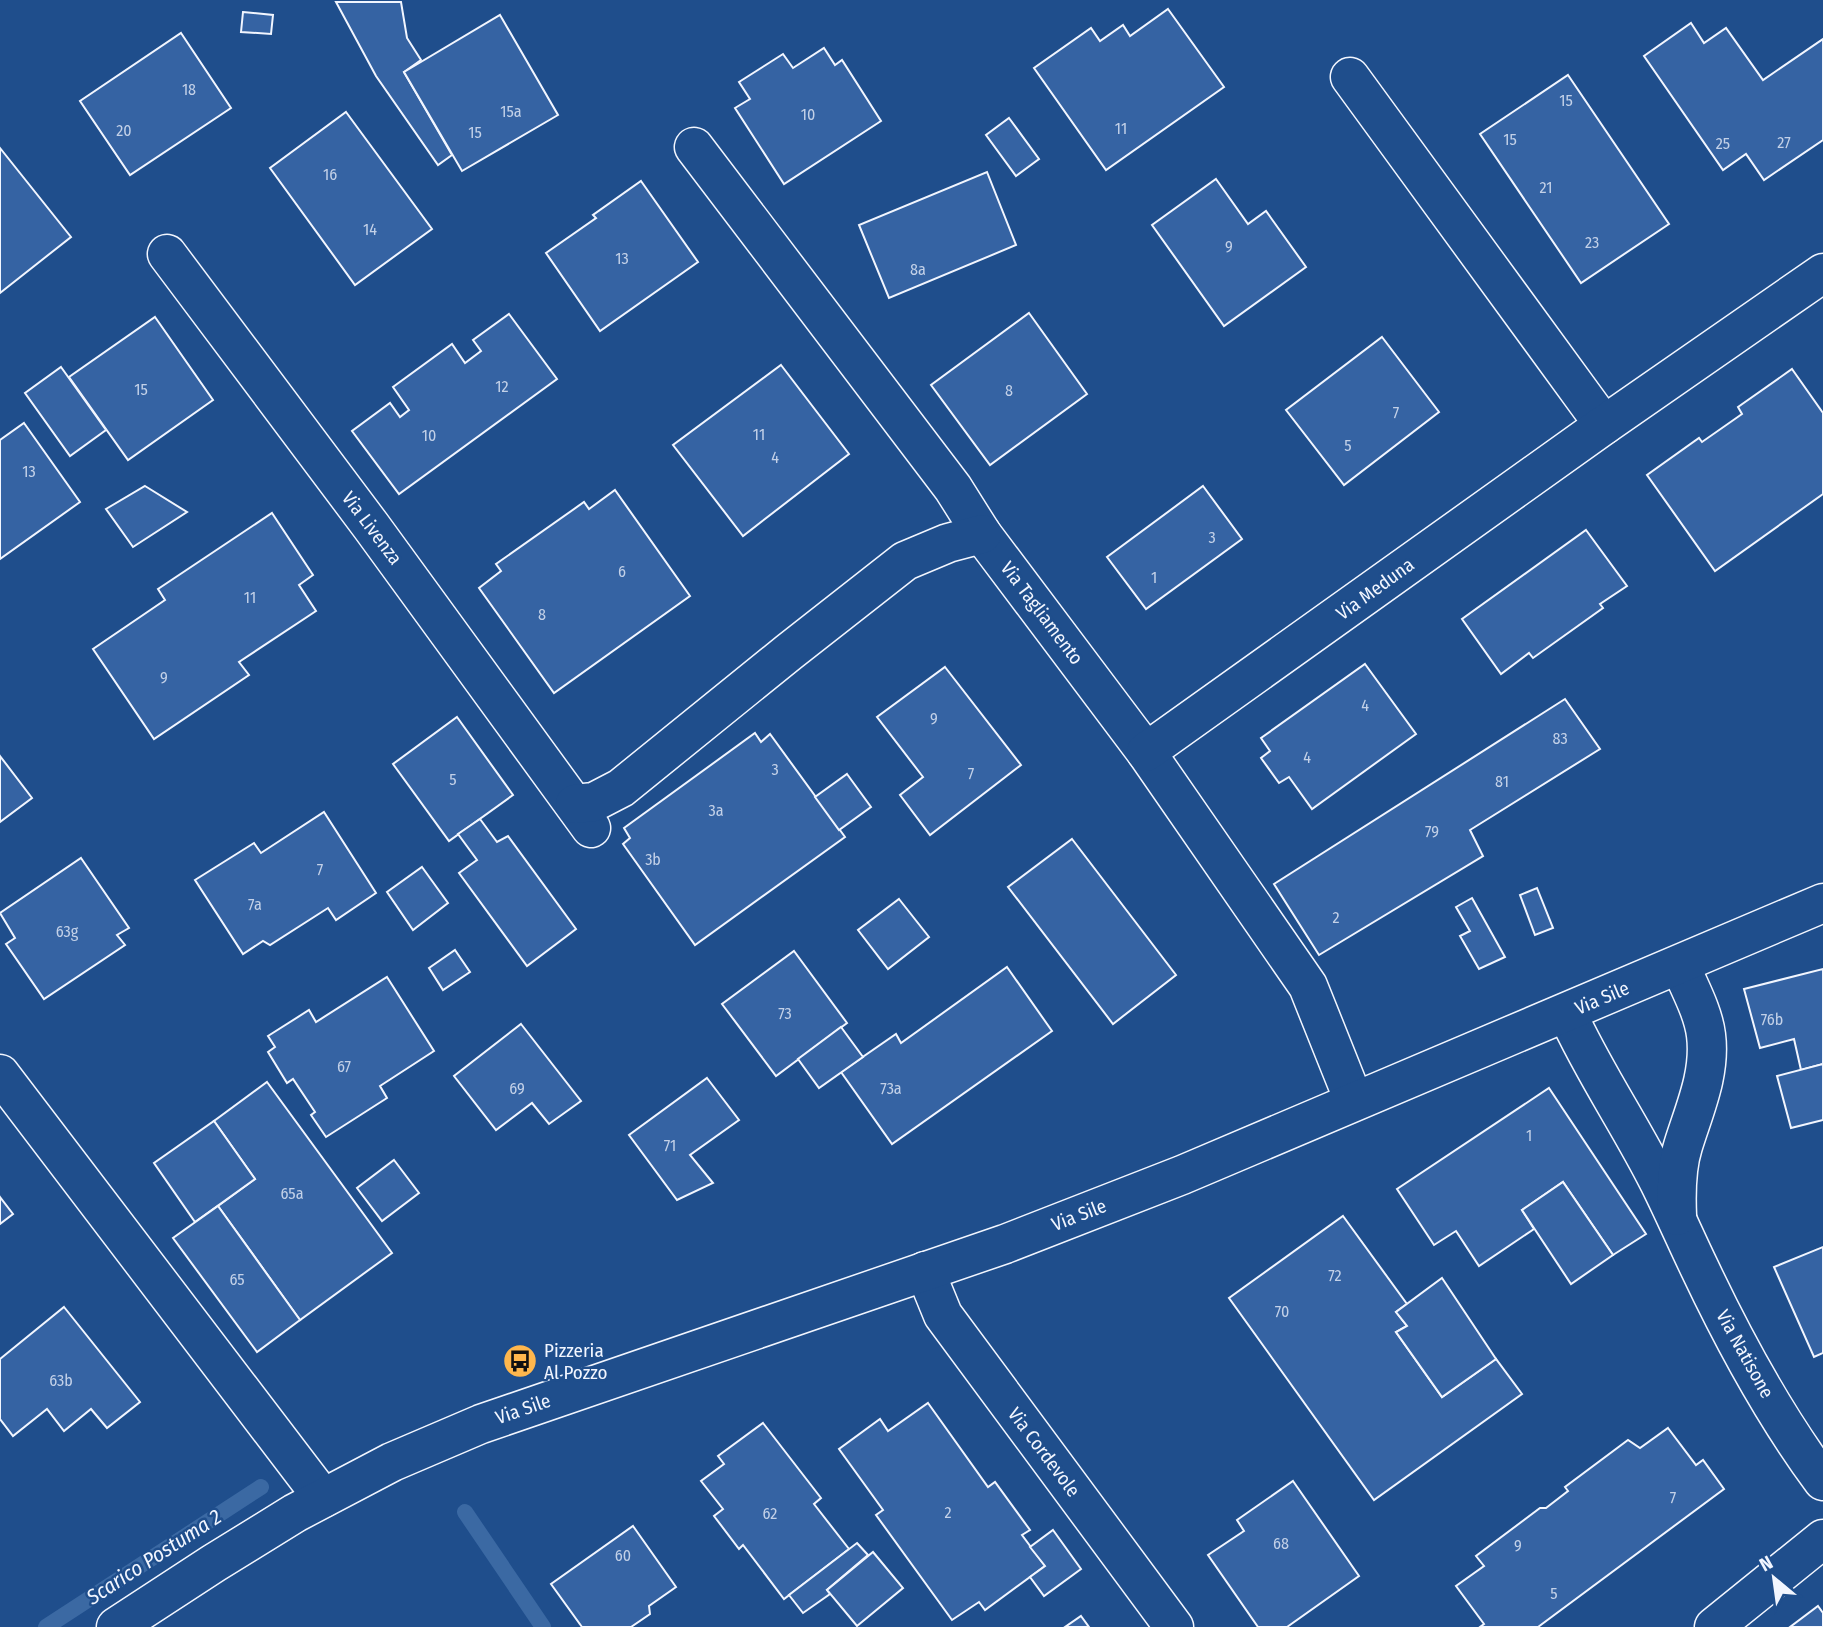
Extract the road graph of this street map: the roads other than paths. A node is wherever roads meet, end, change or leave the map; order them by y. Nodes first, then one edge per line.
1 (1350, 77) dead end
2 (694, 147) dead end
3 (167, 254) dead end
4 (1823, 273) edge
5 (1604, 425) junction
6 (982, 534) junction
7 (1146, 752) junction
8 (1823, 903) edge
9 (1680, 965) junction
10 (1567, 1013) junction
11 (0, 1074) edge
12 (1354, 1101) junction
13 (1677, 1221) junction
14 (925, 1271) junction
15 (1823, 1481) edge
16 (323, 1498) junction
17 (1823, 1539) edge
18 (116, 1627) edge
19 (1174, 1627) edge
20 (1714, 1627) edge

1 - 5 street
2 - 6 street, Via Tagliamento
3 - 6 street, Via Livenza
4 - 5 street, Via Meduna
5 - 7 street, Via Meduna
6 - 7 street, Via Tagliamento
7 - 12 street, Via Tagliamento
8 - 9 street, Via Sile
9 - 10 street, Via Sile
9 - 13 street, Via Natisone
10 - 12 street, Via Sile
10 - 13 street, Via Natisone
11 - 16 street
12 - 14 street, Via Sile
13 - 15 street, Via Natisone
14 - 16 street, Via Sile
14 - 19 street, Via Cordevole
16 - 18 street, Via Sile
17 - 20 street

